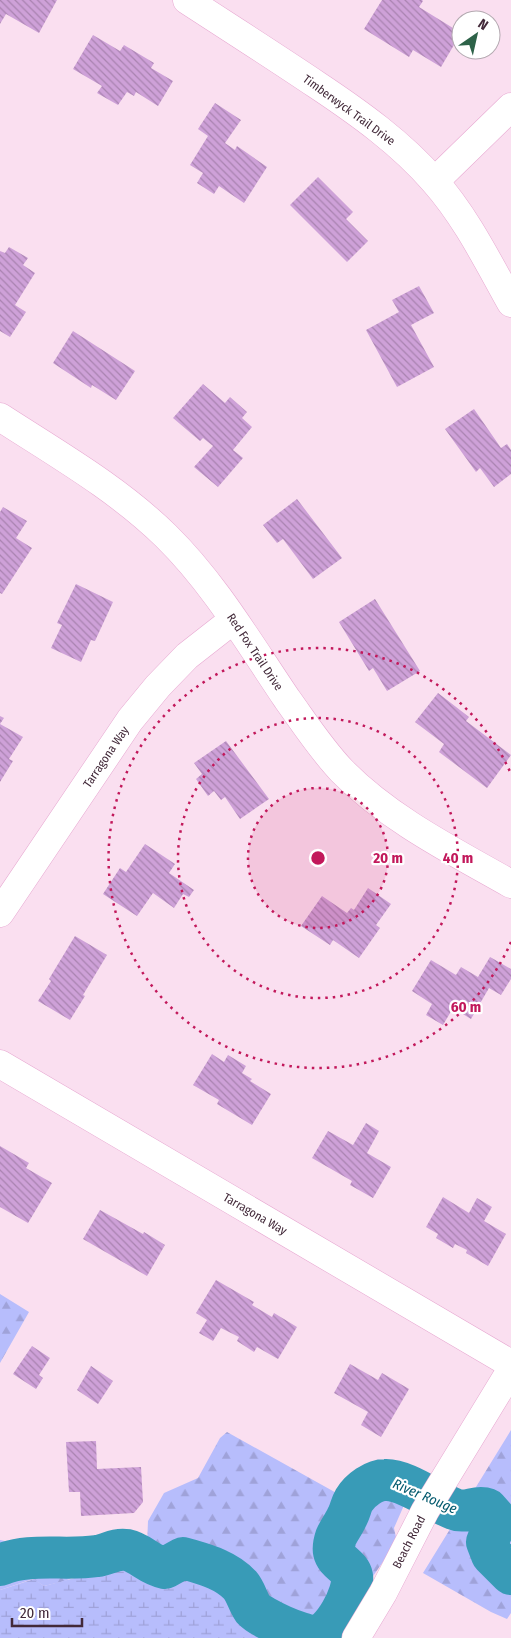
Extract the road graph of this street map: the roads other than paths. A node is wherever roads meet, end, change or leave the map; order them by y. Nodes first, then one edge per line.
1 (187, 0) edge
2 (511, 108) edge
3 (435, 182) junction
4 (511, 303) edge
5 (0, 417) edge
6 (233, 620) junction
7 (511, 884) edge
8 (0, 913) edge
9 (0, 1064) edge
10 (511, 1364) edge
11 (511, 1370) edge
12 (356, 1638) edge

1 - 3 street, Timberwyck Trail Drive
2 - 3 street
3 - 4 street, Timberwyck Trail Drive
5 - 6 street, Red Fox Trail Drive
6 - 7 street, Red Fox Trail Drive
6 - 8 street, Tarragona Way
9 - 10 street, Tarragona Way
11 - 12 street, Beach Road

